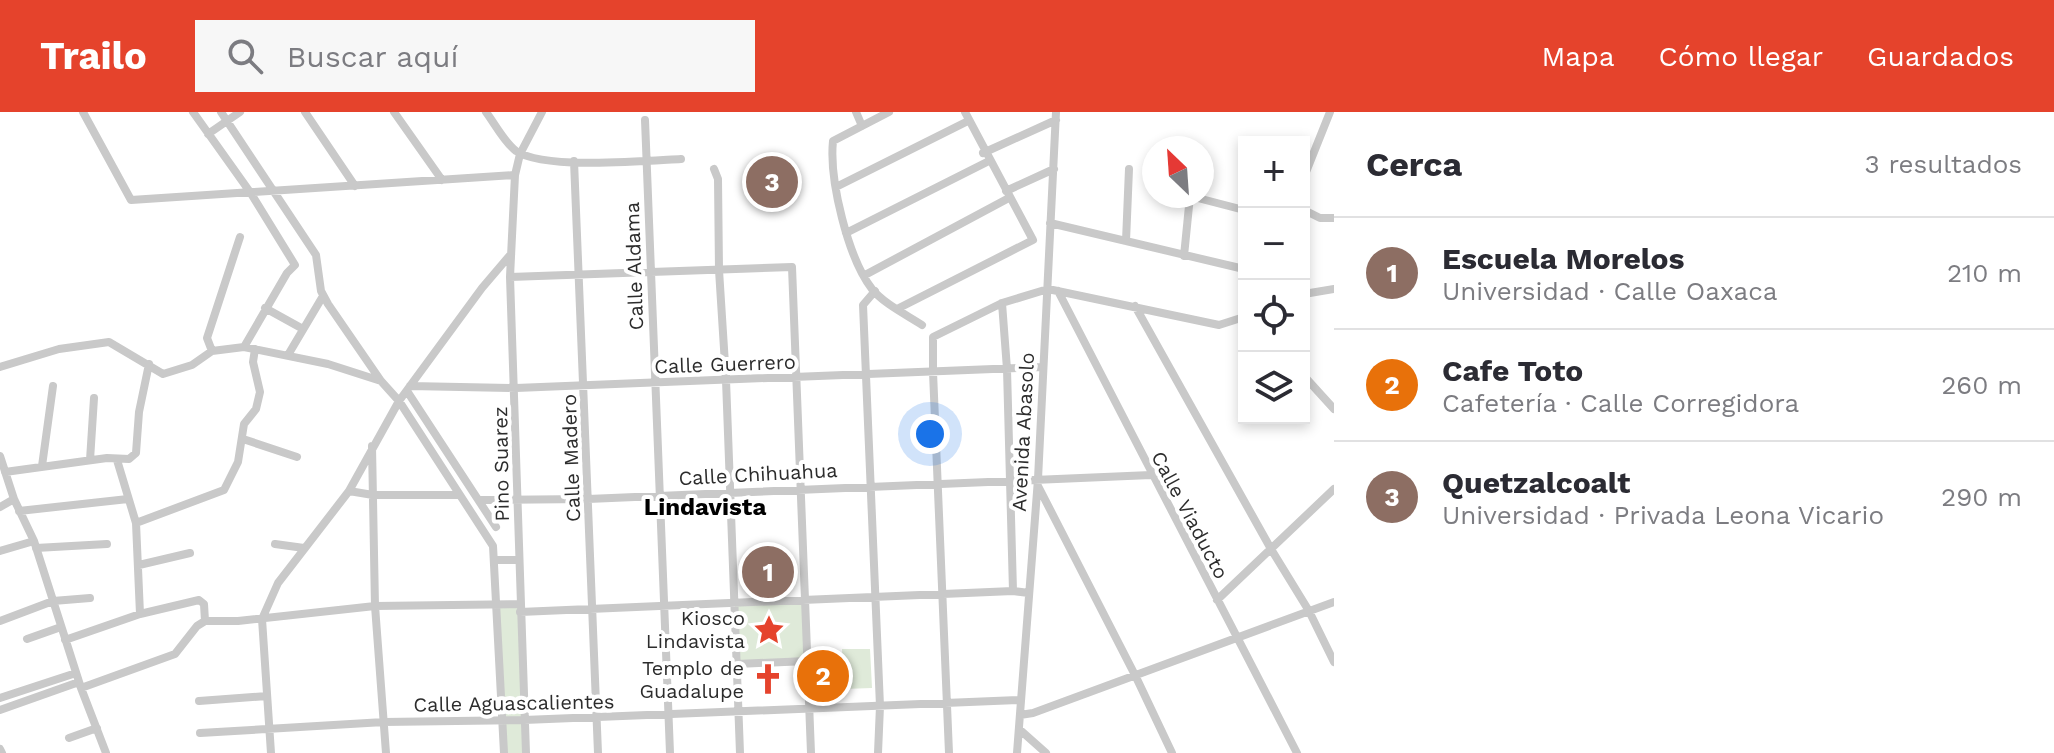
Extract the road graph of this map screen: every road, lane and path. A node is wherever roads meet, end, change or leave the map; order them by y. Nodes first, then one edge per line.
1 (83, 112) edge
2 (193, 112) edge
3 (240, 112) edge
4 (305, 112) edge
5 (394, 112) edge
6 (486, 112) edge
7 (542, 112) edge
8 (856, 112) edge
9 (889, 112) edge
10 (1330, 112) edge
11 (965, 114) edge
12 (224, 116) edge
13 (1056, 116) edge
14 (645, 120) dead end
15 (862, 126) junction
16 (208, 134) junction
17 (520, 154) junction
18 (985, 156) junction
19 (681, 159) dead end
20 (574, 161) junction
21 (646, 161) junction
22 (1310, 162) edge
23 (714, 169) dead end
24 (1054, 169) junction
25 (1129, 169) dead end
26 (515, 175) junction
27 (442, 180) junction
28 (355, 186) junction
29 (836, 187) junction
30 (275, 190) junction
31 (250, 192) junction
32 (1006, 195) junction
33 (1214, 202) edge
34 (1189, 208) edge
35 (1238, 208) edge
36 (1310, 213) edge
37 (1334, 218) edge
38 (1050, 223) junction
39 (846, 233) junction
40 (240, 237) dead end
41 (1126, 241) junction
42 (511, 253) junction
43 (1184, 256) junction
44 (1238, 268) edge
45 (719, 270) junction
46 (650, 272) junction
47 (580, 274) junction
48 (865, 275) junction
49 (510, 277) junction
50 (1053, 290) junction
51 (1333, 290) edge
52 (875, 291) junction
53 (1310, 293) edge
54 (323, 296) junction
55 (1002, 303) junction
56 (1135, 306) junction
57 (265, 308) junction
58 (897, 309) junction
59 (1238, 319) edge
60 (922, 325) dead end
61 (303, 329) junction
62 (244, 347) junction
63 (255, 349) junction
64 (212, 351) junction
65 (288, 355) junction
66 (149, 364) junction
67 (0, 367) edge
68 (1042, 367) junction
69 (1007, 369) junction
70 (933, 372) junction
71 (868, 374) junction
72 (796, 377) junction
73 (726, 380) junction
74 (381, 381) junction
75 (655, 383) junction
76 (1310, 383) edge
77 (53, 386) dead end
78 (584, 386) junction
79 (408, 388) junction
80 (516, 388) junction
81 (94, 398) dead end
82 (399, 401) junction
83 (1334, 409) edge
84 (243, 439) junction
85 (372, 446) junction
86 (0, 456) edge
87 (297, 457) dead end
88 (90, 460) junction
89 (117, 460) junction
90 (42, 466) junction
91 (5, 472) junction
92 (1151, 475) junction
93 (1010, 480) junction
94 (937, 482) junction
95 (1038, 482) junction
96 (869, 485) junction
97 (800, 488) junction
98 (1334, 489) edge
99 (349, 491) junction
100 (730, 492) junction
101 (373, 495) junction
102 (459, 495) junction
103 (660, 495) junction
104 (14, 499) junction
105 (128, 499) junction
106 (518, 499) junction
107 (588, 499) junction
108 (480, 500) junction
109 (0, 507) edge
110 (19, 511) junction
111 (136, 523) junction
112 (496, 527) dead end
113 (35, 544) junction
114 (107, 544) dead end
115 (275, 544) dead end
116 (304, 548) junction
117 (1271, 549) junction
118 (0, 551) edge
119 (190, 553) dead end
120 (494, 560) junction
121 (519, 560) junction
122 (139, 565) junction
123 (1013, 591) junction
124 (1029, 593) junction
125 (942, 594) junction
126 (875, 596) junction
127 (90, 598) dead end
128 (806, 598) junction
129 (1217, 600) junction
130 (53, 601) junction
131 (734, 602) junction
132 (1334, 602) edge
133 (496, 604) junction
134 (375, 606) junction
135 (665, 606) junction
136 (520, 608) junction
137 (592, 609) junction
138 (1309, 611) junction
139 (140, 614) junction
140 (262, 619) junction
141 (0, 621) edge
142 (205, 621) junction
143 (61, 627) junction
144 (1237, 638) junction
145 (27, 639) dead end
146 (65, 640) junction
147 (807, 661) junction
148 (1334, 662) edge
149 (737, 664) junction
150 (1136, 677) junction
151 (78, 681) junction
152 (267, 696) junction
153 (0, 698) edge
154 (1021, 700) junction
155 (199, 701) dead end
156 (947, 704) junction
157 (880, 706) junction
158 (809, 708) junction
159 (0, 710) edge
160 (739, 712) junction
161 (669, 715) junction
162 (1020, 715) junction
163 (596, 717) junction
164 (502, 720) junction
165 (524, 720) junction
166 (384, 722) junction
167 (97, 728) junction
168 (1019, 729) junction
169 (269, 730) junction
170 (200, 733) dead end
171 (69, 738) dead end
172 (106, 753) edge
173 (271, 753) edge
174 (386, 753) edge
175 (504, 753) edge
176 (526, 753) edge
177 (598, 753) edge
178 (670, 753) edge
179 (740, 753) edge
180 (811, 753) edge
181 (878, 753) edge
182 (949, 753) edge
183 (1017, 753) edge
184 (1046, 753) edge
185 (1172, 753) edge
186 (1297, 753) edge

1 - 31 street
2 - 16 street
3 - 12 street
4 - 28 street
5 - 27 street
6 - 17 street
7 - 17 street, Pino Suarez
8 - 15 street
9 - 15 street
10 - 22 street
11 - 18 street
11 - 29 street
12 - 16 street
12 - 30 street
13 - 18 street
13 - 24 street, Avenida Abasolo
14 - 21 street, Calle Aldama
15 - 29 street
16 - 31 street
17 - 20 street
17 - 26 street, Pino Suarez
18 - 32 street
18 - 39 street
19 - 21 street
20 - 21 street
20 - 47 street, Calle Madero
21 - 46 street, Calle Aldama
23 - 45 street
24 - 32 street
24 - 38 street, Avenida Abasolo
25 - 41 street
26 - 27 street
26 - 42 street, Pino Suarez
27 - 28 street
28 - 30 street
29 - 39 street
30 - 31 street
30 - 54 street
31 - 57 street
32 - 48 street
32 - 58 street
33 - 35 street
34 - 43 street
36 - 37 street
38 - 41 street
38 - 50 street, Avenida Abasolo
39 - 48 street
40 - 64 street
41 - 43 street
42 - 49 street, Pino Suarez
42 - 79 street
43 - 44 street
45 - 46 street
45 - 72 street
45 - 73 street
46 - 47 street
46 - 75 street, Calle Aldama
47 - 49 street
47 - 78 street, Calle Madero
48 - 52 street
49 - 80 street, Pino Suarez
50 - 55 street
50 - 56 street
50 - 68 street, Avenida Abasolo
50 - 92 street, Calle Viaducto
51 - 53 street
52 - 58 street
52 - 71 street
54 - 61 street
54 - 74 street
55 - 69 street
55 - 70 street
56 - 59 street
56 - 117 street
57 - 61 street
57 - 62 street
58 - 60 street
61 - 65 street
62 - 63 street
62 - 64 street
63 - 65 street
63 - 84 street
64 - 66 street
65 - 74 street
66 - 67 street
66 - 89 street
68 - 69 street, Calle Guerrero
68 - 95 street, Avenida Abasolo
69 - 70 street, Calle Guerrero
69 - 93 street
70 - 71 street, Calle Guerrero
70 - 94 street
71 - 72 street, Calle Guerrero
71 - 96 street
72 - 73 street, Calle Guerrero
72 - 97 street
73 - 75 street, Calle Guerrero
73 - 100 street
74 - 82 street
75 - 78 street, Calle Guerrero
75 - 103 street, Calle Aldama
76 - 83 street
77 - 90 street
78 - 80 street, Calle Guerrero
78 - 107 street, Calle Madero
79 - 80 street, Calle Guerrero
79 - 82 street
79 - 108 street
80 - 106 street, Pino Suarez
81 - 88 street
82 - 85 street
82 - 102 street
84 - 87 street
84 - 111 street
85 - 99 street
85 - 101 street
86 - 91 street
88 - 89 street
88 - 90 street
89 - 105 street
90 - 91 street
91 - 104 street
92 - 95 street, Calle Chihuahua
92 - 129 street, Calle Viaducto
93 - 94 street, Calle Chihuahua
93 - 95 street, Calle Chihuahua
93 - 123 street
94 - 96 street, Calle Chihuahua
94 - 125 street
95 - 124 street, Avenida Abasolo
95 - 150 street
96 - 97 street, Calle Chihuahua
96 - 126 street
97 - 100 street, Calle Chihuahua
97 - 128 street
98 - 117 street
99 - 101 street
99 - 116 street
100 - 103 street, Calle Chihuahua
100 - 131 street
101 - 102 street
101 - 134 street
102 - 120 street
103 - 107 street, Calle Chihuahua
103 - 135 street, Calle Aldama
104 - 109 street
104 - 110 street
105 - 110 street
105 - 111 street
106 - 107 street, Calle Chihuahua
106 - 108 street, Calle Chihuahua
106 - 121 street, Pino Suarez
107 - 137 street, Calle Madero
108 - 112 street
110 - 113 street
111 - 122 street
113 - 114 street
113 - 118 street
113 - 130 street
115 - 116 street
116 - 140 street
117 - 129 street
117 - 138 street
119 - 122 street
120 - 121 street
120 - 133 street
121 - 136 street, Pino Suarez
122 - 139 street
123 - 124 street
123 - 125 street
124 - 154 street, Avenida Abasolo
125 - 126 street
125 - 156 street
126 - 128 street
126 - 157 street
127 - 130 street
128 - 131 street
128 - 147 street
129 - 144 street, Calle Viaducto
130 - 141 street
130 - 143 street
131 - 135 street
131 - 149 street
132 - 138 street
133 - 134 street
133 - 136 street
133 - 164 street
134 - 140 street
134 - 166 street
135 - 137 street
135 - 161 street, Calle Aldama
136 - 137 street
136 - 165 street, Pino Suarez
137 - 163 street, Calle Madero
138 - 144 street
138 - 148 street
139 - 142 street
139 - 146 street
140 - 142 street
140 - 152 street
142 - 151 street
143 - 145 street
143 - 146 street
144 - 150 street
144 - 186 street, Calle Viaducto
146 - 151 street
147 - 149 street
147 - 158 street
149 - 160 street
150 - 162 street
150 - 185 street
151 - 153 street
151 - 159 street
151 - 167 street
152 - 155 street
152 - 169 street
154 - 156 street, Calle Aguascalientes
154 - 162 street, Avenida Abasolo
156 - 157 street, Calle Aguascalientes
156 - 182 street
157 - 158 street, Calle Aguascalientes
157 - 181 street
158 - 160 street, Calle Aguascalientes
158 - 180 street
160 - 161 street, Calle Aguascalientes
160 - 179 street
161 - 163 street, Calle Aguascalientes
161 - 178 street, Calle Aldama
162 - 168 street, Avenida Abasolo
163 - 165 street, Calle Aguascalientes
163 - 177 street, Calle Madero
164 - 165 street, Calle Aguascalientes
164 - 166 street, Calle Aguascalientes
164 - 175 street
165 - 176 street, Pino Suarez
166 - 169 street, Calle Aguascalientes
166 - 174 street
167 - 171 street
167 - 172 street
168 - 183 street, Avenida Abasolo
168 - 184 street
169 - 170 street, Calle Aguascalientes
169 - 173 street

